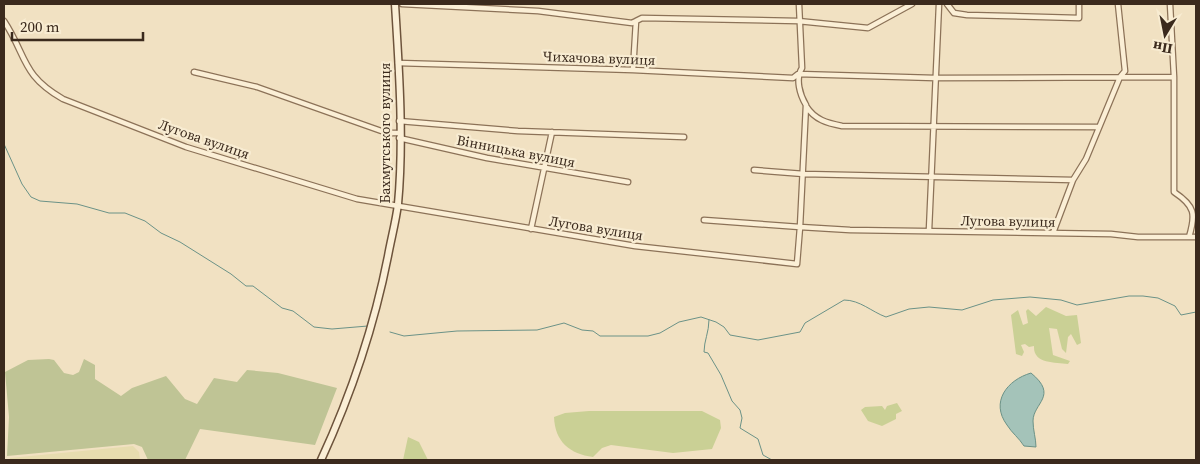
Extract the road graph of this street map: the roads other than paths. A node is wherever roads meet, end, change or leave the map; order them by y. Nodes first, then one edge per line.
1 (396, 4) edge
2 (402, 4) edge
3 (799, 4) edge
4 (912, 4) edge
5 (939, 4) edge
6 (947, 4) edge
7 (1079, 4) edge
8 (1118, 4) edge
9 (1170, 4) edge
10 (4, 21) edge
11 (636, 21) junction
12 (798, 21) junction
13 (398, 63) junction
14 (633, 70) junction
15 (194, 72) dead end
16 (798, 74) junction
17 (1120, 77) junction
18 (1174, 77) junction
19 (935, 78) junction
20 (806, 105) junction
21 (399, 121) junction
22 (934, 126) junction
23 (1099, 127) junction
24 (552, 132) junction
25 (399, 136) junction
26 (684, 137) dead end
27 (544, 168) junction
28 (754, 170) dead end
29 (804, 174) junction
30 (932, 176) junction
31 (1073, 180) junction
32 (628, 182) dead end
33 (398, 208) junction
34 (704, 220) dead end
35 (800, 227) junction
36 (530, 229) junction
37 (929, 230) junction
38 (1053, 233) junction
39 (1190, 237) junction
40 (1196, 237) edge
41 (321, 460) edge

1 - 13 main road, Бахмутського вулиця
2 - 11 street
3 - 12 street
4 - 12 street
5 - 19 street
6 - 7 street
8 - 17 street
9 - 18 street
10 - 33 street, Лугова вулиця
11 - 12 street
11 - 14 street
12 - 16 street
13 - 14 street, Чихачова вулиця
13 - 21 main road, Бахмутського вулиця
14 - 16 street, Чихачова вулиця
15 - 25 street, Вінницька вулиця
16 - 19 street, Чихачова вулиця
16 - 20 street
17 - 18 street, Чихачова вулиця
17 - 19 street, Чихачова вулиця
17 - 23 street
18 - 39 street
19 - 22 street
20 - 22 street
20 - 29 street
21 - 24 street
21 - 25 main road, Бахмутського вулиця
22 - 23 street
22 - 30 street
23 - 31 street
24 - 26 street
24 - 27 street
25 - 27 street, Вінницька вулиця
25 - 33 main road, Бахмутського вулиця
27 - 32 street, Вінницька вулиця
27 - 36 street
28 - 29 street
29 - 30 street
29 - 35 street
30 - 31 street
30 - 37 street
31 - 38 street
33 - 36 street, Лугова вулиця
33 - 41 main road, Бахмутського вулиця
34 - 35 street
35 - 36 street, Лугова вулиця
35 - 37 street, Лугова вулиця
37 - 38 street, Лугова вулиця
38 - 39 street, Лугова вулиця
39 - 40 street, Лугова вулиця

